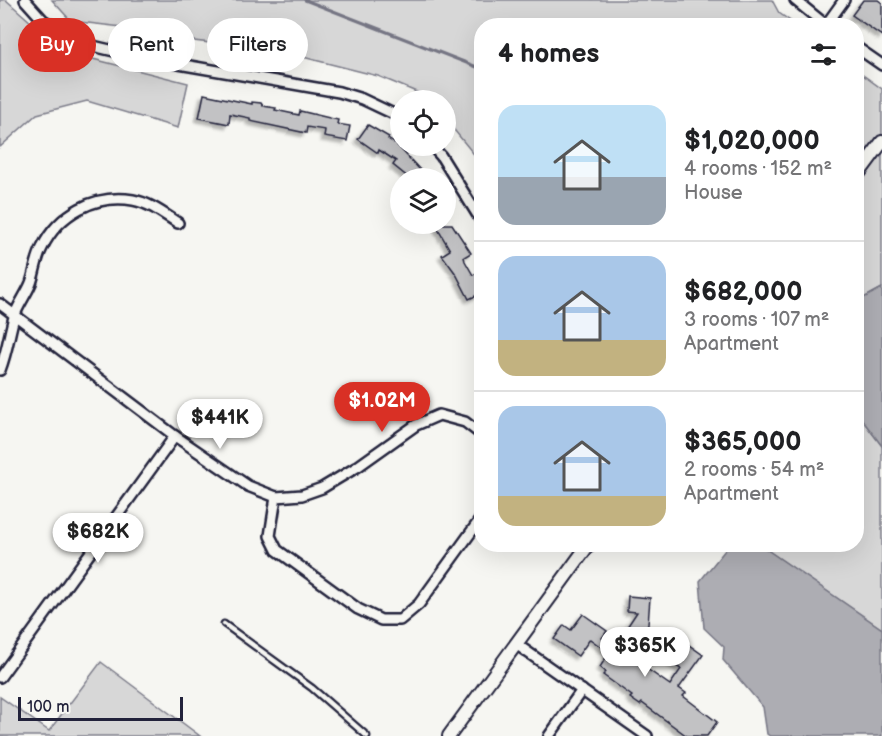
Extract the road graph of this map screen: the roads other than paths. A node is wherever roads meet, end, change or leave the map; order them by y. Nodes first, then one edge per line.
1 (25, 0) edge
2 (795, 0) edge
3 (844, 0) edge
4 (817, 18) edge
5 (831, 18) edge
6 (864, 53) edge
7 (882, 65) edge
8 (390, 112) edge
9 (882, 142) edge
10 (441, 156) edge
11 (864, 166) edge
12 (474, 209) edge
13 (178, 224) dead end
14 (0, 304) edge
15 (15, 315) junction
16 (0, 370) edge
17 (474, 429) edge
18 (175, 436) junction
19 (276, 497) junction
20 (474, 528) edge
21 (583, 552) edge
22 (224, 624) dead end
23 (516, 644) junction
24 (0, 677) edge
25 (582, 690) junction
26 (367, 736) edge
27 (449, 736) edge
28 (549, 736) edge
29 (647, 736) edge

1 - 8 street
2 - 4 street
3 - 5 street
6 - 7 street
9 - 11 street
10 - 12 street
13 - 15 street
14 - 15 street
15 - 16 street
15 - 18 street
17 - 19 street
18 - 19 street
18 - 24 street
19 - 20 street
21 - 23 street
22 - 26 lane
23 - 25 street
23 - 27 street
25 - 28 street
25 - 29 street

